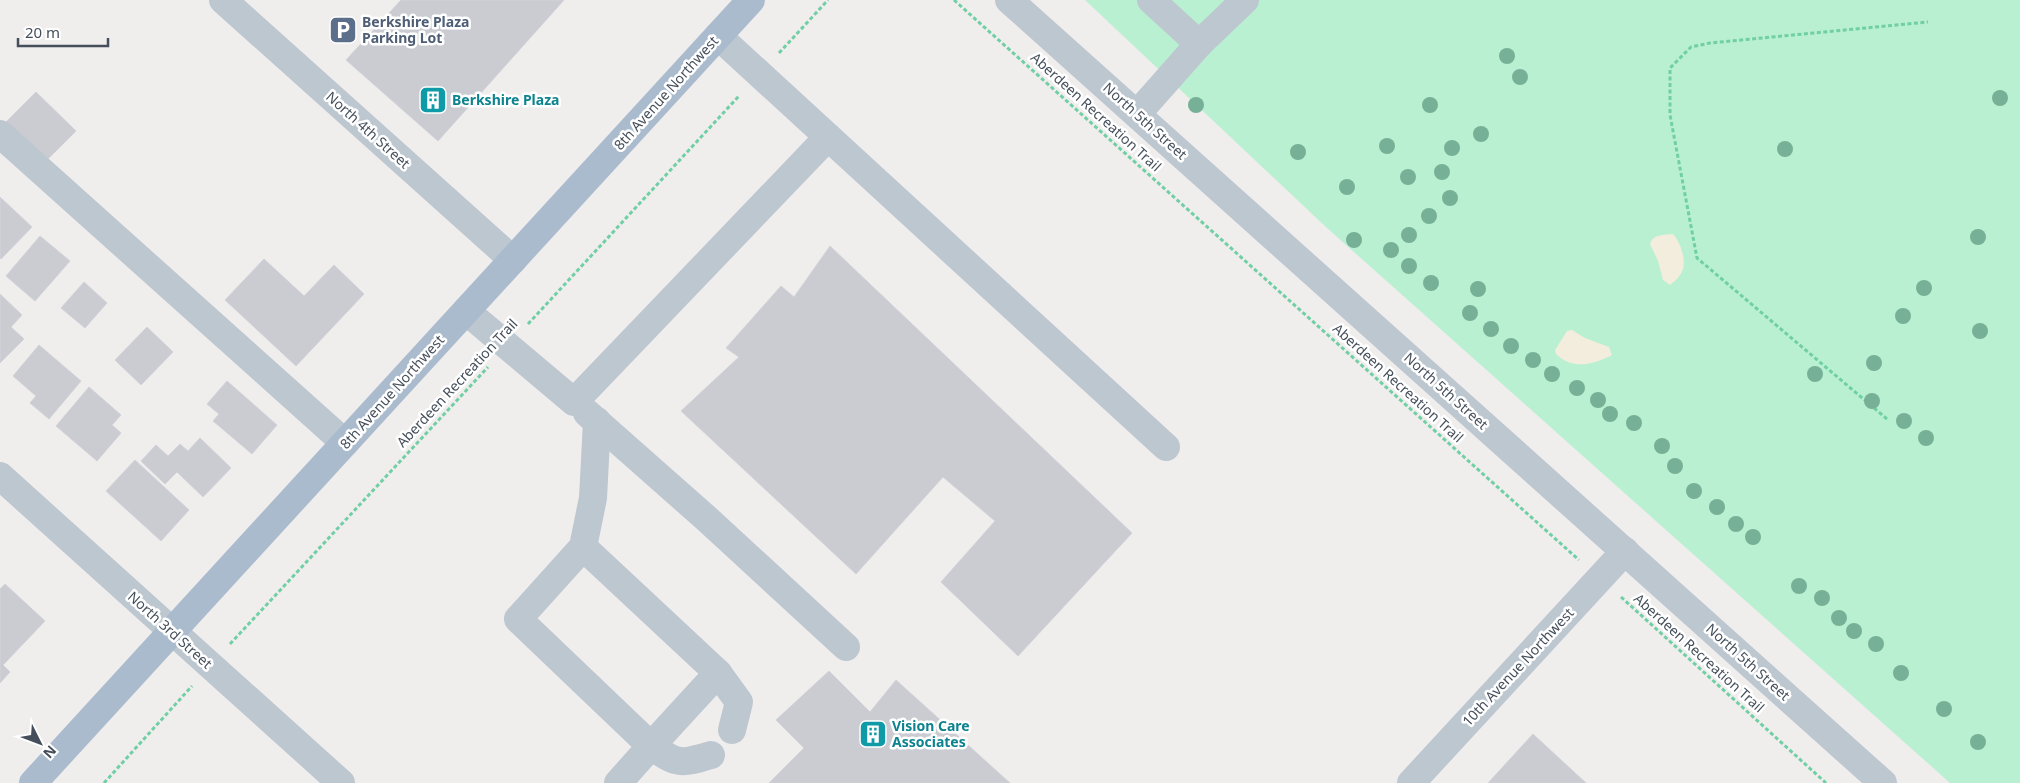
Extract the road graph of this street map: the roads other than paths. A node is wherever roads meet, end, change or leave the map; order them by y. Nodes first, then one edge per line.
1 (223, 0) edge
2 (751, 0) edge
3 (1009, 0) edge
4 (1151, 0) edge
5 (1245, 0) edge
6 (718, 36) junction
7 (1199, 44) junction
8 (1137, 114) junction
9 (0, 134) edge
10 (828, 137) junction
11 (512, 260) junction
12 (466, 311) junction
13 (574, 402) junction
14 (598, 421) junction
15 (345, 443) junction
16 (1166, 447) dead end
17 (0, 476) edge
18 (583, 547) junction
19 (1625, 551) junction
20 (172, 632) junction
21 (846, 647) dead end
22 (718, 673) junction
23 (732, 730) dead end
24 (651, 746) junction
25 (711, 754) dead end
26 (32, 783) edge
27 (341, 783) edge
28 (618, 783) edge
29 (1411, 783) edge
30 (1883, 783) edge

1 - 11 street, North 4th Street
2 - 6 main road, 8th Avenue Northwest
3 - 8 street, North 5th Street
4 - 7 street
5 - 7 street
6 - 10 street
6 - 11 main road, 8th Avenue Northwest
7 - 8 street
8 - 19 street, North 5th Street
9 - 15 street
10 - 13 street
10 - 16 street
11 - 12 main road, 8th Avenue Northwest
12 - 13 street
12 - 15 main road, 8th Avenue Northwest
13 - 14 street
14 - 18 street
14 - 21 street
15 - 20 main road, 8th Avenue Northwest
17 - 20 street, North 3rd Street
18 - 22 street
18 - 24 street
19 - 29 street, 10th Avenue Northwest
19 - 30 street, North 5th Street
20 - 26 main road, 8th Avenue Northwest
20 - 27 street, North 3rd Street
22 - 23 street
22 - 24 street
24 - 25 street
24 - 28 street

